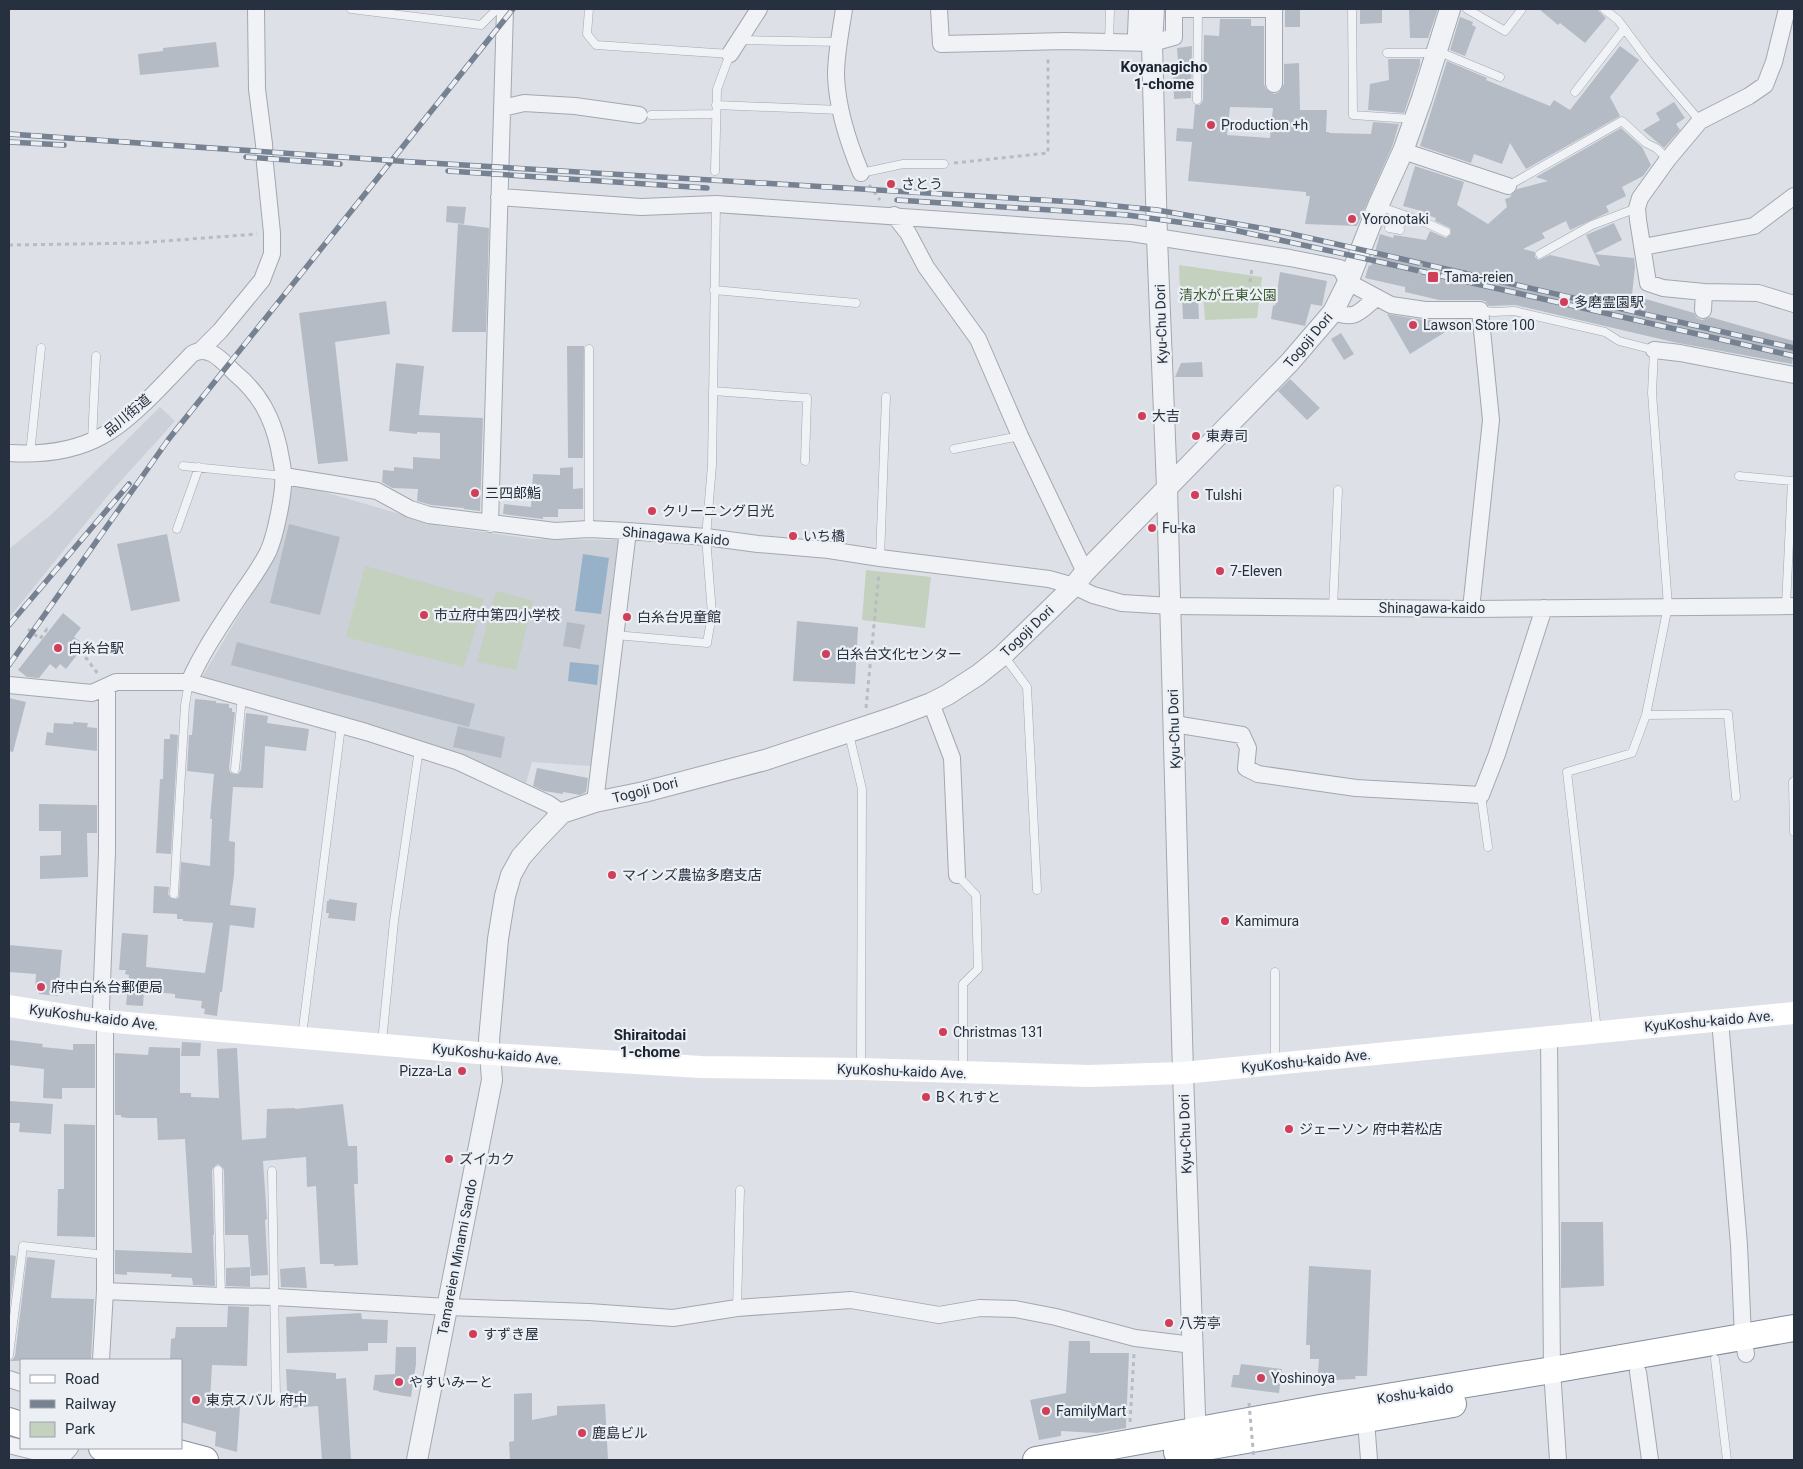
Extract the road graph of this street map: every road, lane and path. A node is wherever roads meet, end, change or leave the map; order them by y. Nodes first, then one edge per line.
1 (256, 9) edge
2 (350, 9) edge
3 (497, 9) edge
4 (505, 9) edge
5 (589, 9) edge
6 (759, 9) edge
7 (844, 9) edge
8 (939, 9) edge
9 (1110, 9) edge
10 (1137, 9) edge
11 (1154, 9) edge
12 (1174, 9) edge
13 (1198, 9) edge
14 (1274, 9) edge
15 (1352, 9) edge
16 (1450, 9) edge
17 (1467, 9) edge
18 (1522, 9) edge
19 (1604, 9) edge
20 (1787, 9) edge
21 (1624, 30) junction
22 (1048, 41) junction
23 (840, 42) junction
24 (1109, 43) junction
25 (1152, 43) junction
26 (735, 47) junction
27 (1436, 52) junction
28 (1386, 53) dead end
29 (1500, 78) dead end
30 (1274, 84) dead end
31 (1575, 92) dead end
32 (1197, 100) dead end
33 (716, 104) junction
34 (502, 108) junction
35 (840, 110) junction
36 (716, 114) junction
37 (645, 115) joint
38 (1414, 119) junction
39 (1700, 121) junction
40 (1402, 151) junction
41 (1668, 159) junction
42 (944, 164) joint
43 (715, 171) dead end
44 (861, 173) junction
45 (1508, 186) joint
46 (1794, 196) edge
47 (499, 197) junction
48 (716, 204) junction
49 (1637, 208) junction
50 (894, 215) junction
51 (1376, 220) junction
52 (1401, 227) dead end
53 (1446, 232) dead end
54 (272, 233) junction
55 (1157, 238) junction
56 (9, 245) edge
57 (1424, 247) dead end
58 (1643, 248) junction
59 (1540, 254) dead end
60 (1421, 266) junction
61 (1252, 268) dead end
62 (1445, 272) dead end
63 (1357, 273) junction
64 (1250, 282) dead end
65 (714, 290) junction
66 (1704, 292) junction
67 (1376, 298) junction
68 (856, 303) dead end
69 (1794, 304) edge
70 (1480, 310) junction
71 (1703, 310) dead end
72 (1333, 312) junction
73 (41, 348) dead end
74 (589, 349) dead end
75 (201, 350) junction
76 (1654, 350) junction
77 (96, 356) dead end
78 (1794, 375) edge
79 (713, 391) junction
80 (886, 396) dead end
81 (1020, 436) junction
82 (92, 441) junction
83 (954, 449) dead end
84 (9, 453) edge
85 (30, 454) junction
86 (806, 461) dead end
87 (183, 466) dead end
88 (199, 467) junction
89 (284, 476) junction
90 (1739, 476) dead end
91 (1167, 488) junction
92 (1338, 490) dead end
93 (490, 524) junction
94 (177, 529) dead end
95 (589, 529) junction
96 (628, 531) junction
97 (706, 537) junction
98 (880, 558) junction
99 (1079, 579) junction
100 (1171, 606) junction
101 (1668, 606) junction
102 (1790, 606) edge
103 (1333, 608) junction
104 (1544, 608) junction
105 (1471, 609) junction
106 (28, 629) dead end
107 (50, 630) dead end
108 (616, 636) junction
109 (79, 652) dead end
110 (1003, 655) junction
111 (189, 682) junction
112 (9, 685) edge
113 (108, 687) junction
114 (242, 696) junction
115 (931, 703) junction
116 (1646, 715) junction
117 (1174, 724) junction
118 (342, 726) junction
119 (856, 729) junction
120 (419, 749) junction
121 (235, 768) dead end
122 (1794, 781) edge
123 (1481, 795) junction
124 (1736, 797) dead end
125 (595, 802) junction
126 (562, 814) junction
127 (1794, 832) edge
128 (1488, 847) dead end
129 (957, 875) joint
130 (1037, 890) dead end
131 (174, 894) dead end
132 (1275, 972) dead end
133 (9, 1006) edge
134 (1794, 1013) edge
135 (1720, 1020) junction
136 (104, 1021) junction
137 (1598, 1032) junction
138 (302, 1037) junction
139 (1549, 1037) junction
140 (381, 1044) junction
141 (490, 1054) junction
142 (1275, 1064) junction
143 (861, 1069) junction
144 (964, 1072) junction
145 (1183, 1073) junction
146 (218, 1170) dead end
147 (272, 1170) dead end
148 (740, 1190) dead end
149 (105, 1255) junction
150 (105, 1291) junction
151 (221, 1296) junction
152 (274, 1297) junction
153 (448, 1308) junction
154 (737, 1308) junction
155 (1794, 1328) edge
156 (1135, 1338) junction
157 (1193, 1345) junction
158 (1745, 1345) junction
159 (1794, 1346) edge
160 (9, 1355) edge
161 (101, 1359) edge
162 (1715, 1359) junction
163 (1638, 1372) junction
164 (1553, 1378) junction
165 (276, 1398) dead end
166 (1249, 1403) dead end
167 (1366, 1420) junction
168 (1196, 1447) edge
169 (25, 1449) edge
170 (69, 1449) edge
171 (164, 1449) edge
172 (111, 1452) edge
173 (1126, 1452) edge
174 (148, 1460) edge
175 (205, 1460) edge
176 (417, 1460) edge
177 (1036, 1460) edge
178 (1254, 1460) edge
179 (1369, 1460) edge
180 (1558, 1460) edge
181 (1650, 1460) edge
182 (1727, 1460) edge

1 - 54 street, 品川街道
2 - 3 lane
4 - 34 street
5 - 26 lane
6 - 26 street
7 - 23 street
8 - 22 street
9 - 24 lane
10 - 25 street
11 - 25 street, Kyu-Chu Dori
12 - 13 street
12 - 25 street
13 - 14 street
13 - 32 lane
14 - 30 street
15 - 38 lane
16 - 27 street, Togoji Dori
17 - 18 lane
19 - 21 lane
20 - 39 street
21 - 31 lane
21 - 39 lane
22 - 24 street
22 - 42 path
23 - 26 lane
23 - 35 street
24 - 25 street
25 - 55 street, Kyu-Chu Dori
26 - 33 lane
27 - 28 lane
27 - 29 lane
27 - 38 street, Togoji Dori
33 - 35 lane
33 - 36 lane
34 - 37 street
34 - 47 street
35 - 44 street
36 - 37 lane
36 - 43 lane
38 - 40 street, Togoji Dori
39 - 41 street
40 - 45 street
40 - 51 street, Togoji Dori
41 - 45 lane
41 - 49 street
42 - 44 lane
44 - 50 path
46 - 58 street
47 - 48 street
47 - 93 street
48 - 50 street
48 - 65 lane
49 - 58 street
49 - 59 lane
50 - 55 street
50 - 81 street
51 - 52 lane
51 - 53 lane
51 - 63 street, Togoji Dori
54 - 56 path
54 - 75 street, 品川街道
55 - 63 street
55 - 91 street, Kyu-Chu Dori
57 - 60 path, bridge
58 - 66 street
60 - 62 path
60 - 63 path, bridge
61 - 64 path
63 - 67 street
63 - 72 street, Togoji Dori
65 - 68 lane
65 - 79 lane
66 - 69 street
66 - 71 street
67 - 70 street
67 - 72 street
70 - 76 lane
70 - 105 street
72 - 91 street, Togoji Dori
73 - 85 lane
74 - 95 lane
75 - 82 street, 品川街道
75 - 89 street
76 - 78 street
76 - 101 lane
77 - 82 lane
79 - 86 lane
79 - 97 lane
80 - 98 lane
81 - 83 lane
81 - 99 street
82 - 85 street, 品川街道
84 - 85 street, 品川街道
87 - 88 lane
88 - 89 lane
88 - 94 lane
89 - 93 street, Shinagawa Kaido
89 - 111 street
90 - 102 lane
91 - 99 street, Togoji Dori
91 - 100 street, Kyu-Chu Dori
92 - 103 lane
93 - 95 street, Shinagawa Kaido
95 - 96 street, Shinagawa Kaido
96 - 97 street, Shinagawa Kaido
96 - 108 street
97 - 98 street, Shinagawa Kaido
97 - 108 lane
98 - 99 street, Shinagawa Kaido
98 - 119 path
99 - 100 street, Shinagawa-kaido
99 - 110 street, Togoji Dori
100 - 103 street, Shinagawa-kaido
100 - 117 street, Kyu-Chu Dori
101 - 102 street, Shinagawa-kaido
101 - 104 street, Shinagawa-kaido
101 - 116 lane
103 - 105 street, Shinagawa-kaido
104 - 105 street, Shinagawa-kaido
104 - 123 street
106 - 107 path
108 - 125 street
109 - 113 path
110 - 115 street, Togoji Dori
110 - 130 lane
111 - 113 street
111 - 114 street
111 - 131 lane
112 - 113 street
113 - 136 street
114 - 118 street
114 - 121 lane
115 - 119 street, Togoji Dori
115 - 129 street
116 - 124 lane
116 - 137 lane
117 - 123 street
117 - 145 street, Kyu-Chu Dori
118 - 120 street
118 - 138 lane
119 - 125 street, Togoji Dori
119 - 143 lane
120 - 126 street
120 - 140 lane
122 - 127 lane
123 - 128 lane
125 - 126 street, Togoji Dori
126 - 141 street, Togoji Dori
129 - 144 lane
132 - 142 lane
133 - 136 main road, KyuKoshu-kaido Ave.
134 - 135 main road, KyuKoshu-kaido Ave.
135 - 137 main road, KyuKoshu-kaido Ave.
135 - 158 street
136 - 138 main road, KyuKoshu-kaido Ave.
136 - 149 street
137 - 139 main road, KyuKoshu-kaido Ave.
138 - 140 main road, KyuKoshu-kaido Ave.
139 - 142 main road, KyuKoshu-kaido Ave.
139 - 164 street
140 - 141 main road, KyuKoshu-kaido Ave.
141 - 143 main road, KyuKoshu-kaido Ave.
141 - 153 street, Tamareien Minami Sando
142 - 145 main road, KyuKoshu-kaido Ave.
143 - 144 main road, KyuKoshu-kaido Ave.
144 - 145 main road, KyuKoshu-kaido Ave.
145 - 157 street, Kyu-Chu Dori
146 - 151 lane
147 - 152 lane
148 - 154 lane
149 - 150 street
149 - 160 lane
150 - 151 street
150 - 161 street
151 - 152 street
152 - 153 street
152 - 165 lane
153 - 154 street
153 - 176 street, Tamareien Minami Sando
154 - 156 street
155 - 158 highway, Koshu-kaido
156 - 157 street
156 - 173 path
157 - 168 street, Kyu-Chu Dori
158 - 159 highway, Koshu-kaido
158 - 162 highway, Koshu-kaido
158 - 164 highway, Koshu-kaido
162 - 163 highway, Koshu-kaido
162 - 182 lane
163 - 164 highway, Koshu-kaido
163 - 181 street
164 - 167 highway, Koshu-kaido
164 - 168 highway, Koshu-kaido
164 - 180 street
166 - 178 path, bridge
167 - 168 highway, Koshu-kaido
167 - 179 street
168 - 173 highway, Koshu-kaido
169 - 170 street
171 - 175 highway
172 - 174 highway
173 - 177 highway, Koshu-kaido

